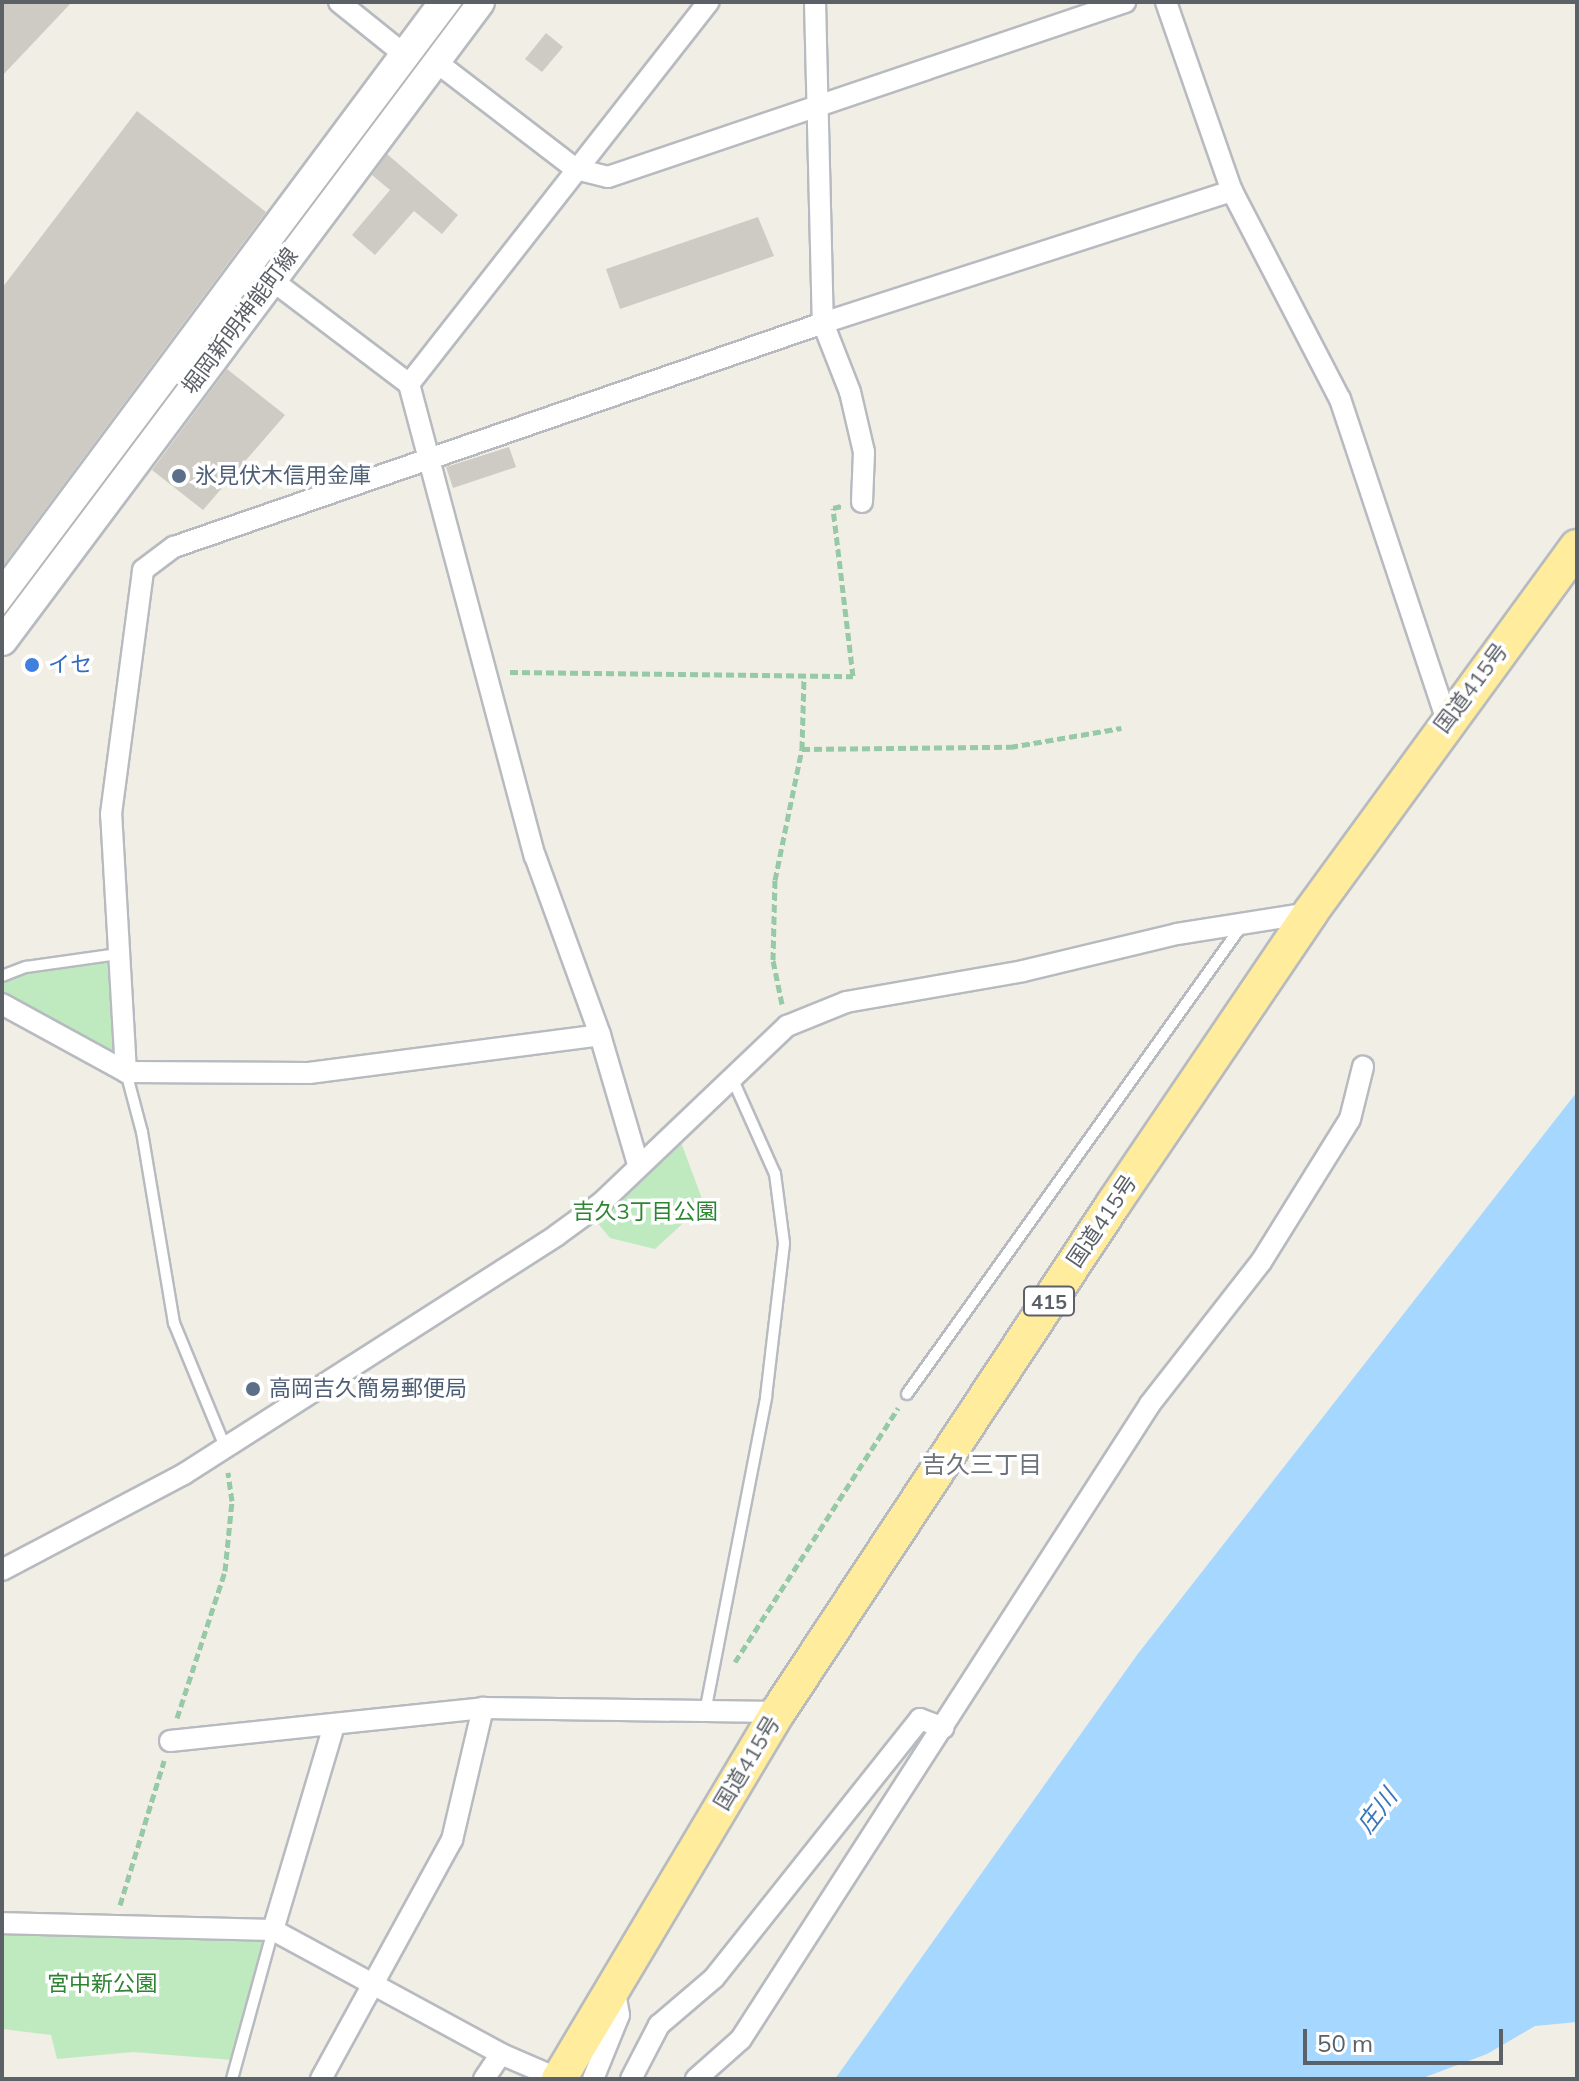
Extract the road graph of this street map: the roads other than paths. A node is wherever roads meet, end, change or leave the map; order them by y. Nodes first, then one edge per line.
1 (339, 2) edge
2 (445, 2) edge
3 (479, 2) edge
4 (709, 2) edge
5 (815, 2) edge
6 (1125, 2) edge
7 (1166, 2) edge
8 (405, 55) junction
9 (435, 61) junction
10 (815, 108) junction
11 (576, 169) junction
12 (1232, 191) junction
13 (260, 271) junction
14 (823, 323) junction
15 (409, 384) junction
16 (425, 461) junction
17 (862, 502) road end
18 (1577, 547) edge
19 (2, 597) edge
20 (2, 640) edge
21 (1447, 720) junction
22 (1310, 913) junction
23 (1244, 922) junction
24 (118, 954) junction
25 (2, 976) edge
26 (2, 1004) edge
27 (600, 1035) junction
28 (1363, 1067) dead end
29 (126, 1072) junction
30 (732, 1078) junction
31 (638, 1164) junction
32 (907, 1394) road end
33 (225, 1447) junction
34 (2, 1570) edge
35 (706, 1707) junction
36 (483, 1708) junction
37 (778, 1712) junction
38 (334, 1725) junction
39 (943, 1728) junction
40 (170, 1741) road end
41 (2, 1923) edge
42 (273, 1930) junction
43 (372, 1983) junction
44 (614, 1983) junction
45 (501, 2054) junction
46 (232, 2079) edge
47 (321, 2079) edge
48 (484, 2079) edge
49 (559, 2079) edge
50 (593, 2079) edge
51 (631, 2079) edge
52 (696, 2079) edge

1 - 8 street
2 - 8 main road, 堀岡新明神能町線
3 - 9 main road, 堀岡新明神能町線
4 - 11 street
5 - 10 street
6 - 10 street
7 - 12 street
8 - 9 street
8 - 13 main road, 堀岡新明神能町線
9 - 11 street
9 - 13 main road, 堀岡新明神能町線
10 - 11 street
10 - 14 street
11 - 15 street
12 - 14 street
12 - 21 street
13 - 15 street
13 - 19 main road, 堀岡新明神能町線
13 - 20 main road, 堀岡新明神能町線
14 - 16 street
14 - 17 street
15 - 16 street
16 - 24 street
16 - 27 street
18 - 21 highway, 国道415号 / 415
21 - 22 highway, 国道415号 / 415
22 - 23 street
22 - 37 highway, 国道415号 / 415
23 - 30 street
23 - 32 lane
24 - 25 lane
24 - 29 street
26 - 29 street
27 - 29 street
27 - 31 street
28 - 39 street
29 - 33 lane
30 - 31 street
30 - 35 lane
31 - 33 street
33 - 34 street
35 - 36 street
35 - 37 street
36 - 38 street
36 - 43 street
37 - 44 highway, 国道415号 / 415
38 - 40 street
38 - 42 street
39 - 51 street
39 - 52 street
41 - 42 street
42 - 43 street
42 - 46 lane
43 - 45 street
43 - 47 street
44 - 49 highway, 国道415号 / 415
44 - 50 street
45 - 48 street
45 - 49 street

